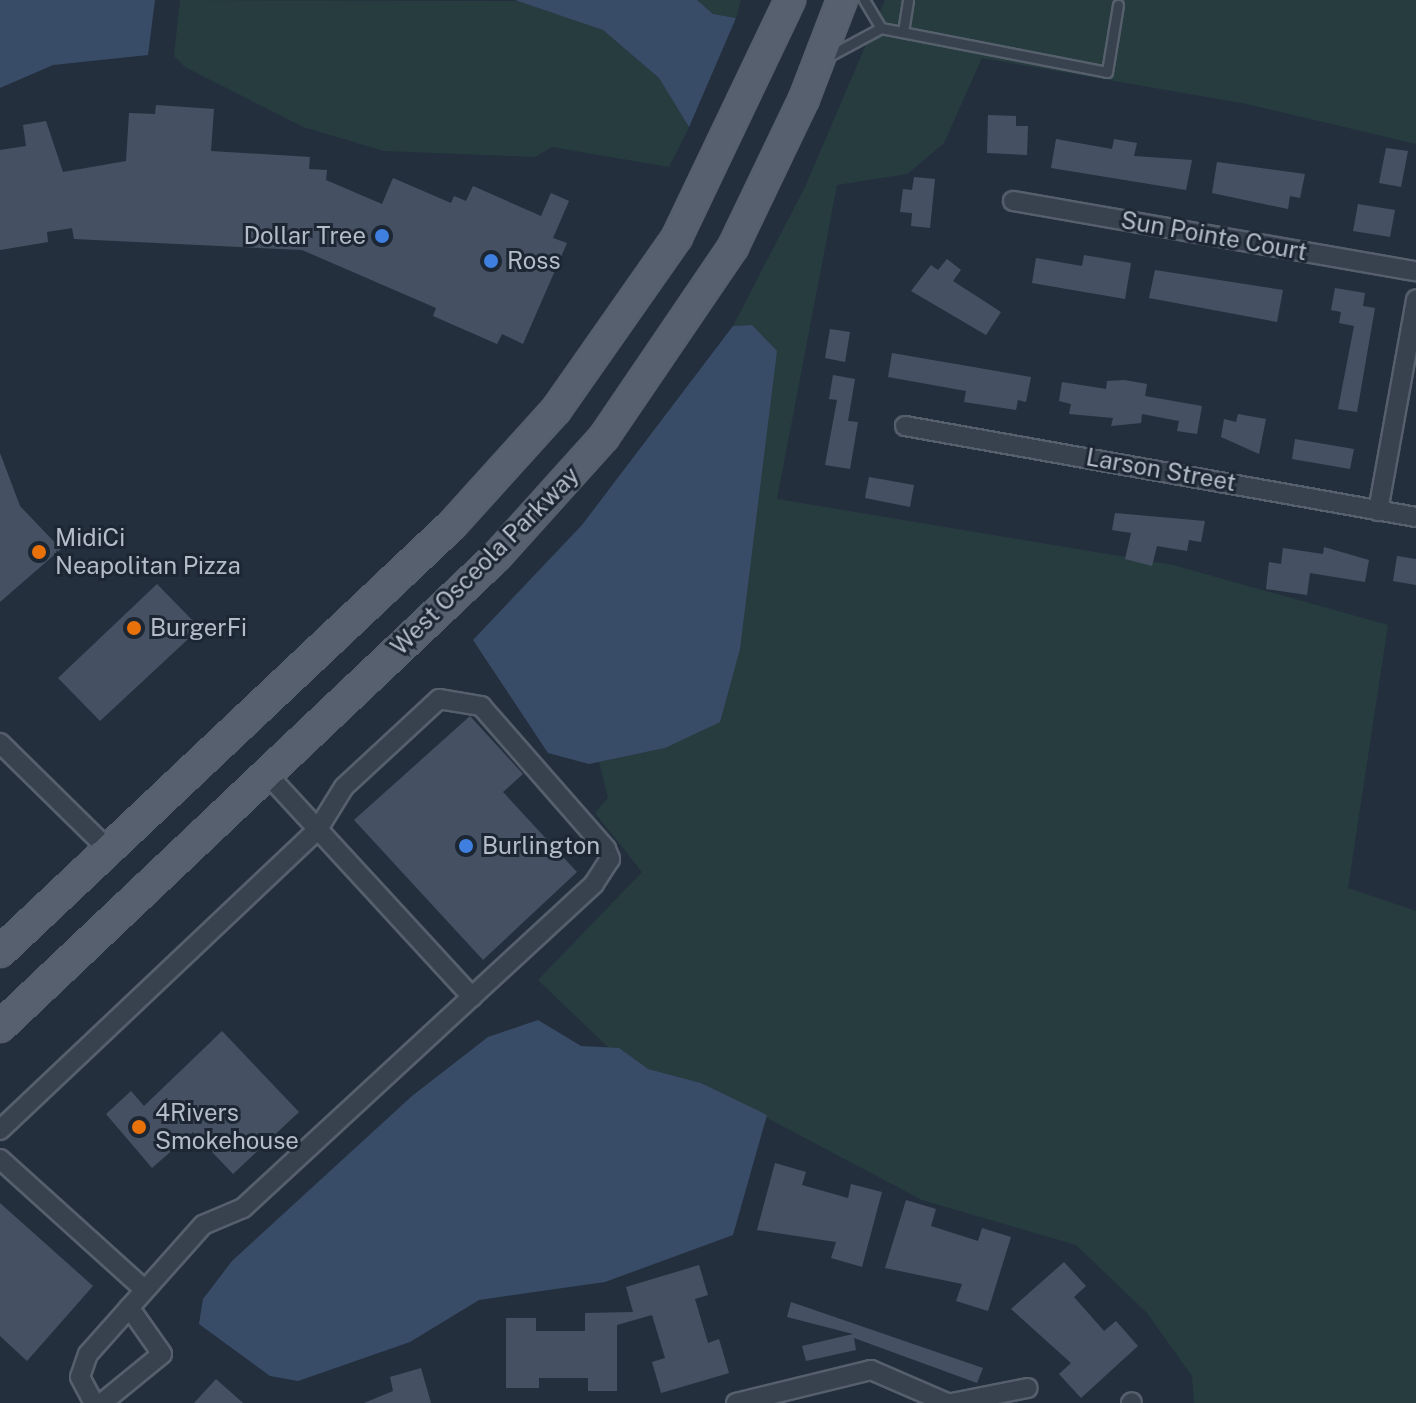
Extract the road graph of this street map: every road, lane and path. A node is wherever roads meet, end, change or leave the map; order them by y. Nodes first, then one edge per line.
1 (790, 0) edge
2 (842, 0) edge
3 (864, 0) edge
4 (908, 0) edge
5 (1118, 5) dead end
6 (881, 28) junction
7 (903, 32) junction
8 (819, 62) junction
9 (1013, 201) dead end
10 (1416, 271) edge
11 (1416, 299) edge
12 (905, 426) dead end
13 (1378, 511) junction
14 (1416, 517) edge
15 (0, 743) edge
16 (267, 774) junction
17 (318, 829) junction
18 (109, 850) junction
19 (0, 952) edge
20 (472, 997) junction
21 (0, 1027) edge
22 (0, 1130) edge
23 (0, 1159) edge
24 (145, 1290) junction
25 (129, 1307) junction
26 (1028, 1388) dead end
27 (94, 1403) edge
28 (102, 1403) edge
29 (736, 1403) edge
30 (950, 1403) edge

1 - 18 main road, West Osceola Parkway
2 - 8 main road, West Osceola Parkway
3 - 6 lane
4 - 7 lane
5 - 7 lane
6 - 7 lane
6 - 8 lane
8 - 16 main road, West Osceola Parkway
9 - 10 street, Sun Pointe Court
11 - 13 street
12 - 13 street, Larson Street
13 - 14 street, Larson Street
15 - 18 street
16 - 17 street
16 - 21 main road, West Osceola Parkway
17 - 20 street
17 - 20 street
17 - 22 street
18 - 19 main road, West Osceola Parkway
20 - 24 street
23 - 24 street
24 - 25 street
25 - 27 street
25 - 28 street
26 - 30 street
29 - 30 street

